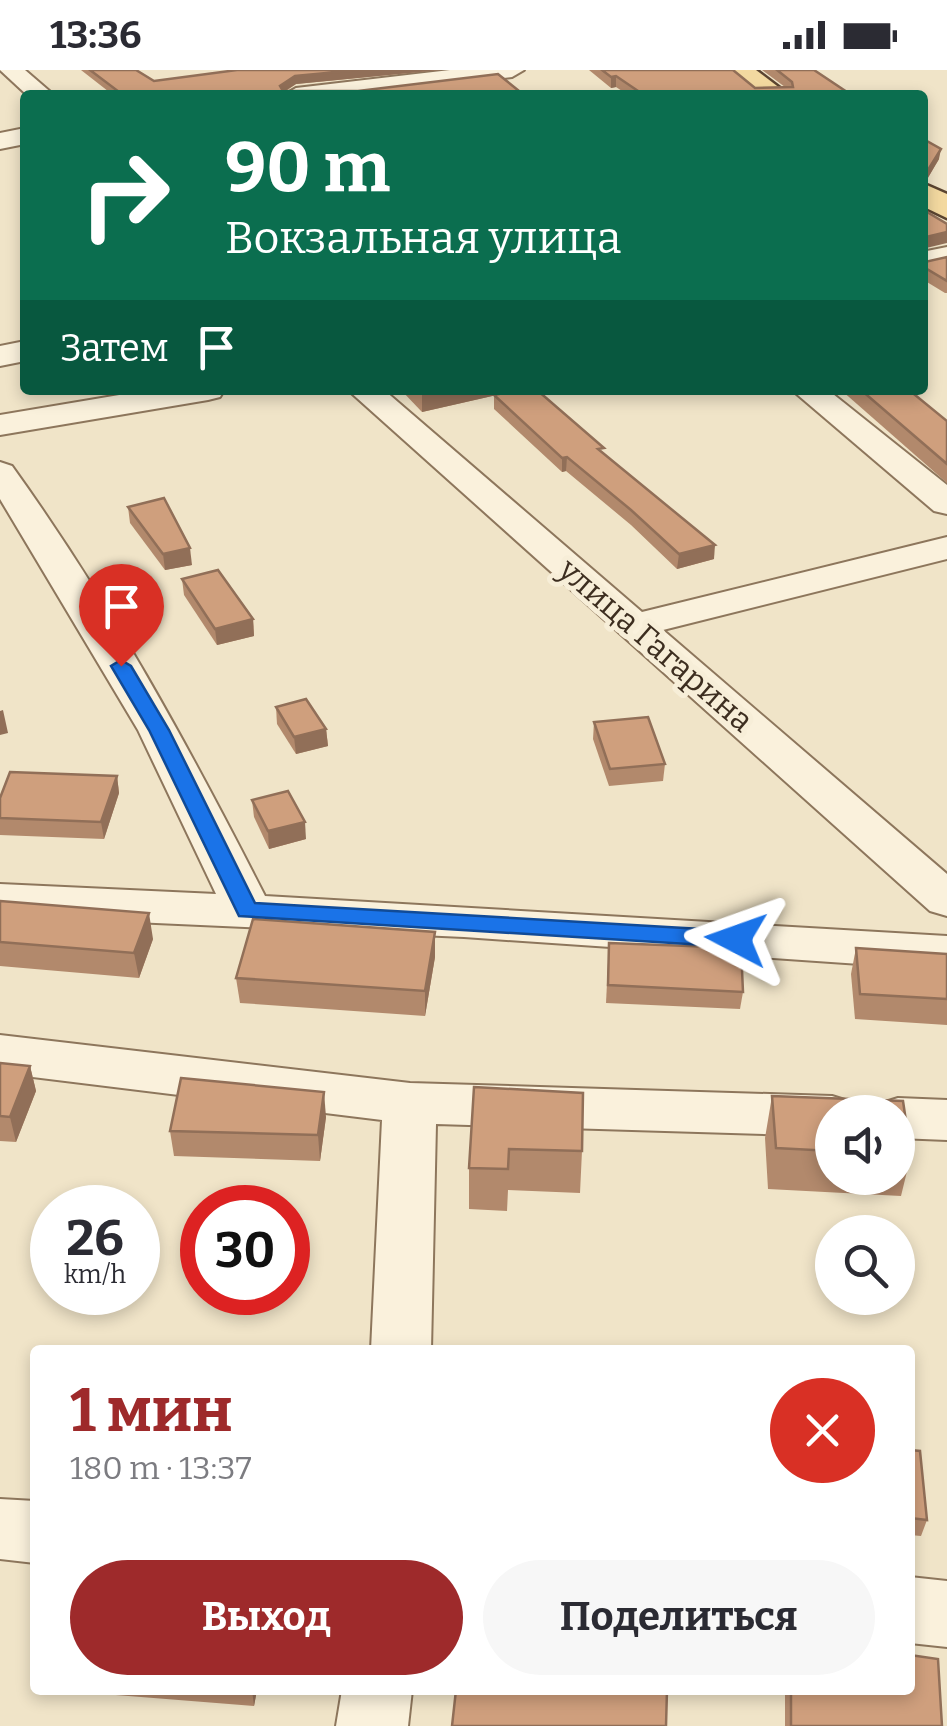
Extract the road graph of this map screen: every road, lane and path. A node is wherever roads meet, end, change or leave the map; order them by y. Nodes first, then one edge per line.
1 (10, 70) edge
2 (512, 70) edge
3 (737, 70) edge
4 (424, 74) edge
5 (36, 90) edge
6 (326, 90) edge
7 (444, 90) edge
8 (767, 90) edge
9 (178, 395) edge
10 (370, 395) edge
11 (814, 395) edge
12 (0, 425) edge
13 (5, 489) edge
14 (947, 503) edge
15 (947, 548) edge
16 (632, 626) junction
17 (0, 900) edge
18 (947, 900) edge
19 (248, 910) junction
20 (947, 952) edge
21 (0, 1054) edge
22 (410, 1103) junction
23 (815, 1115) edge
24 (915, 1119) edge
25 (947, 1120) edge
26 (401, 1345) edge
27 (0, 1529) edge
28 (30, 1532) edge
29 (915, 1611) edge
30 (947, 1614) edge
31 (375, 1695) edge
32 (372, 1726) edge

1 - 5 street
2 - 4 street
3 - 8 main road
4 - 6 street
4 - 7 street
9 - 12 street
10 - 16 street, улица Гагарина
11 - 14 street
13 - 19 street
15 - 16 street
16 - 18 street, улица Гагарина
17 - 19 street
19 - 20 street
21 - 22 street
22 - 23 street
22 - 26 street
24 - 25 street
27 - 28 street
29 - 30 street
31 - 32 street

